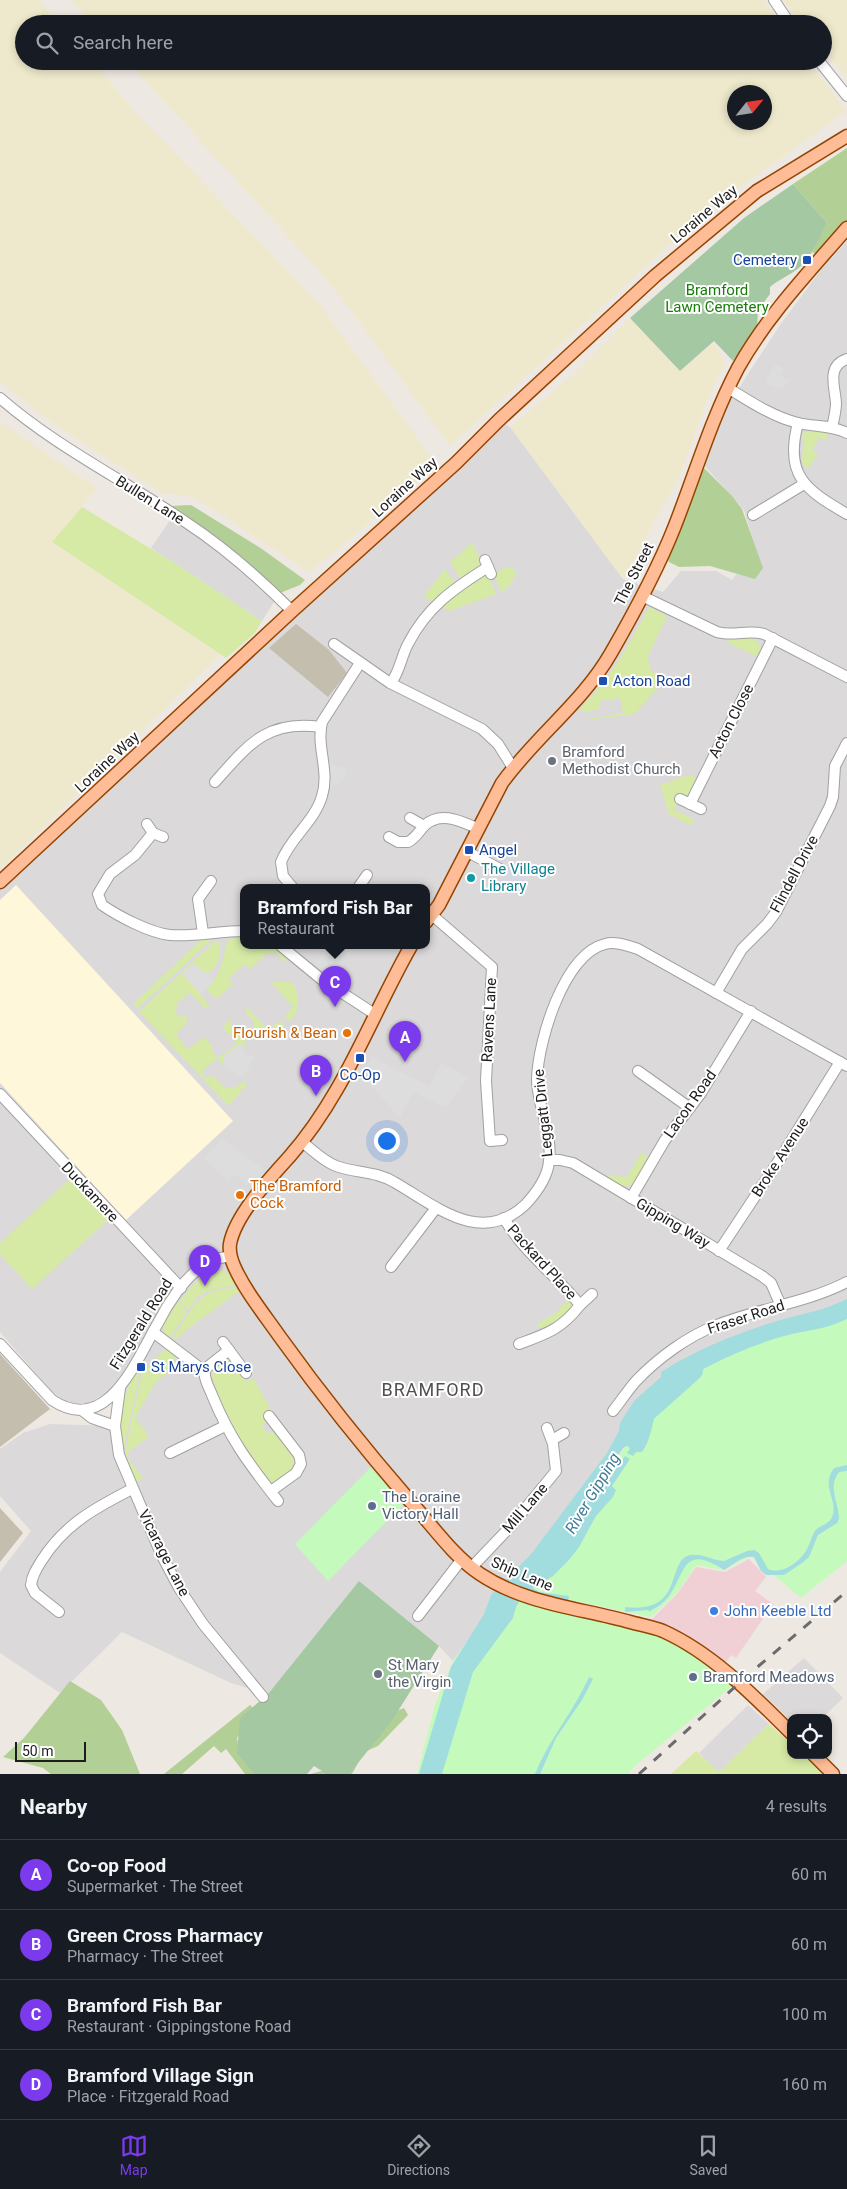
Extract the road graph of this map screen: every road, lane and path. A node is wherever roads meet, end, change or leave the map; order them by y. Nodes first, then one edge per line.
1 (774, 0) edge
2 (784, 15) edge
3 (826, 70) edge
4 (847, 96) edge
5 (847, 136) edge
6 (847, 228) edge
7 (847, 359) edge
8 (728, 388) junction
9 (0, 398) edge
10 (798, 423) junction
11 (832, 427) junction
12 (847, 433) edge
13 (804, 484) junction
14 (847, 514) edge
15 (753, 515) dead end
16 (488, 567) dead end
17 (642, 596) junction
18 (292, 611) junction
19 (773, 638) junction
20 (334, 644) dead end
21 (360, 663) junction
22 (847, 677) edge
23 (391, 683) junction
24 (321, 727) junction
25 (847, 743) edge
26 (513, 768) junction
27 (215, 782) dead end
28 (680, 799) dead end
29 (690, 804) junction
30 (701, 809) dead end
31 (410, 818) dead end
32 (147, 824) dead end
33 (424, 826) junction
34 (477, 828) junction
35 (389, 838) dead end
36 (466, 851) junction
37 (500, 869) dead end
38 (367, 876) dead end
39 (210, 881) dead end
40 (0, 882) edge
41 (290, 884) edge
42 (361, 884) edge
43 (430, 916) edge
44 (430, 919) edge
45 (240, 931) edge
46 (203, 933) junction
47 (285, 949) edge
48 (409, 949) edge
49 (716, 993) junction
50 (751, 1011) junction
51 (376, 1014) junction
52 (843, 1064) edge
53 (638, 1071) dead end
54 (0, 1094) edge
55 (690, 1108) junction
56 (502, 1140) dead end
57 (302, 1142) junction
58 (550, 1160) junction
59 (631, 1198) junction
60 (436, 1208) junction
61 (504, 1218) junction
62 (719, 1251) junction
63 (231, 1256) junction
64 (391, 1267) dead end
65 (847, 1282) edge
66 (181, 1288) junction
67 (592, 1294) dead end
68 (580, 1306) junction
69 (781, 1306) junction
70 (153, 1332) junction
71 (0, 1344) edge
72 (519, 1344) dead end
73 (204, 1371) junction
74 (246, 1373) dead end
75 (120, 1388) junction
76 (83, 1411) junction
77 (613, 1411) dead end
78 (269, 1416) dead end
79 (116, 1426) junction
80 (225, 1426) junction
81 (547, 1428) dead end
82 (564, 1432) dead end
83 (552, 1440) junction
84 (170, 1453) dead end
85 (132, 1488) junction
86 (271, 1491) junction
87 (278, 1501) dead end
88 (467, 1564) junction
89 (59, 1612) dead end
90 (418, 1616) dead end
91 (263, 1697) dead end
92 (787, 1729) edge
93 (818, 1759) edge
94 (833, 1774) edge

1 - 2 street
3 - 4 street
5 - 18 main road, Loraine Way
6 - 8 main road, The Street
7 - 11 street
8 - 10 street
8 - 17 main road, The Street
9 - 18 street, Bullen Lane
10 - 11 street
10 - 13 street
11 - 12 street
13 - 14 street
13 - 15 street
16 - 23 street
17 - 19 street
17 - 26 main road, The Street
18 - 40 main road, Loraine Way
19 - 22 street
19 - 29 street, Acton Close
20 - 21 street
21 - 23 street
21 - 24 street
23 - 26 street
24 - 27 street
24 - 41 street
25 - 49 street, Flindell Drive
26 - 34 main road, The Street
28 - 29 street
29 - 30 street
31 - 33 street
32 - 46 street
33 - 34 street
33 - 35 street
34 - 36 main road, The Street
36 - 37 street
36 - 43 main road, The Street
38 - 42 street
39 - 46 street
44 - 56 street, Ravens Lane
45 - 46 street
47 - 51 street
48 - 51 main road
49 - 50 street, Leggatt Drive
49 - 58 street, Leggatt Drive
50 - 52 street, Leggatt Drive
50 - 55 street, Lacon Road
51 - 57 main road
52 - 62 street, Broke Avenue
53 - 55 street
54 - 66 street, Duckamere
55 - 59 street, Lacon Road
57 - 60 street, Leggatt Drive
57 - 63 main road
58 - 59 street, Gipping Way
58 - 61 street, Leggatt Drive
59 - 62 street, Gipping Way
60 - 61 street, Leggatt Drive
60 - 64 street
61 - 68 street, Packard Place
62 - 69 street, Gipping Way
63 - 66 street, Fitzgerald Road
63 - 88 main road, Ship Lane
65 - 69 street, Fraser Road
66 - 70 street, Fitzgerald Road
67 - 68 street, Packard Place
68 - 72 street, Packard Place
69 - 77 street, Fraser Road
70 - 73 street
70 - 75 street, Fitzgerald Road
71 - 76 street
73 - 74 street
73 - 80 street
75 - 76 street, Fitzgerald Road
75 - 79 street, Vicarage Lane
76 - 79 street
78 - 86 street
79 - 85 street, Vicarage Lane
80 - 84 street
80 - 86 street
81 - 83 street, Mill Lane
82 - 83 street
83 - 88 street, Mill Lane
85 - 89 street
85 - 91 street, Vicarage Lane
86 - 87 street
88 - 90 street, Mill Lane
88 - 92 main road, Ship Lane
93 - 94 main road

